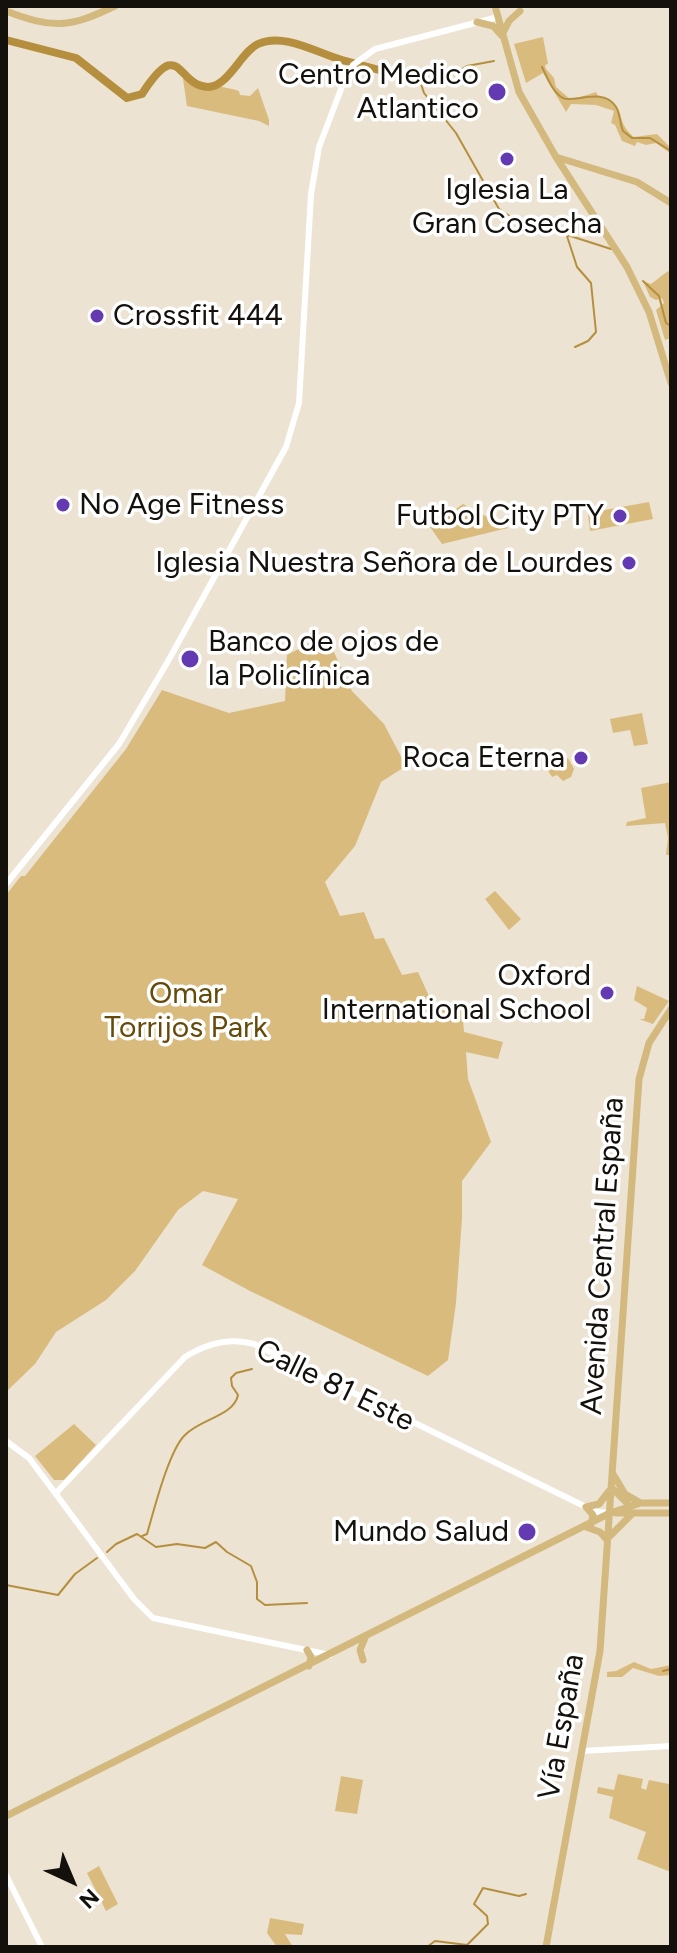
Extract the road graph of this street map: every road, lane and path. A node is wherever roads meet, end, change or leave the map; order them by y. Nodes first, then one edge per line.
1 (115, 6) edge
2 (495, 6) edge
3 (6, 11) edge
4 (520, 11) dead end
5 (498, 17) junction
6 (477, 22) junction
7 (503, 37) junction
8 (556, 157) junction
9 (584, 164) junction
10 (573, 182) junction
11 (671, 203) edge
12 (663, 355) junction
13 (671, 361) edge
14 (670, 378) edge
15 (6, 884) edge
16 (671, 1009) edge
17 (6, 1441) edge
18 (612, 1469) junction
19 (611, 1486) junction
20 (56, 1493) junction
21 (641, 1503) junction
22 (671, 1503) edge
23 (586, 1507) junction
24 (632, 1509) junction
25 (610, 1513) junction
26 (671, 1513) edge
27 (589, 1525) junction
28 (608, 1539) junction
29 (365, 1638) junction
30 (307, 1650) junction
31 (330, 1655) junction
32 (363, 1660) dead end
33 (309, 1666) junction
34 (671, 1746) edge
35 (582, 1751) junction
36 (6, 1816) edge
37 (6, 1875) edge
38 (42, 1947) edge
39 (546, 1947) edge

1 - 3 main road
2 - 5 main road
4 - 7 main road
5 - 6 street
5 - 7 main road
6 - 7 main road
6 - 15 street
7 - 8 main road
8 - 9 main road
8 - 10 main road
9 - 10 main road
9 - 11 main road
10 - 12 main road
12 - 13 main road
12 - 14 main road
16 - 18 main road, Avenida Central España
17 - 20 street
18 - 19 main road, Avenida Central España
18 - 21 main road
19 - 23 main road
19 - 24 main road
19 - 25 main road, Avenida Central España
20 - 23 street, Calle 81 Este
20 - 30 street
21 - 22 main road
21 - 24 main road
23 - 25 street, Calle 81 Este
23 - 27 main road
24 - 25 main road
24 - 26 main road
24 - 28 main road
25 - 27 main road
25 - 28 main road, Vía España
27 - 28 main road
27 - 29 main road
28 - 35 main road, Vía España
29 - 31 main road
29 - 32 main road
30 - 31 street
30 - 33 main road
31 - 33 main road
33 - 36 main road
34 - 35 street
35 - 39 main road, Vía España
37 - 38 street

